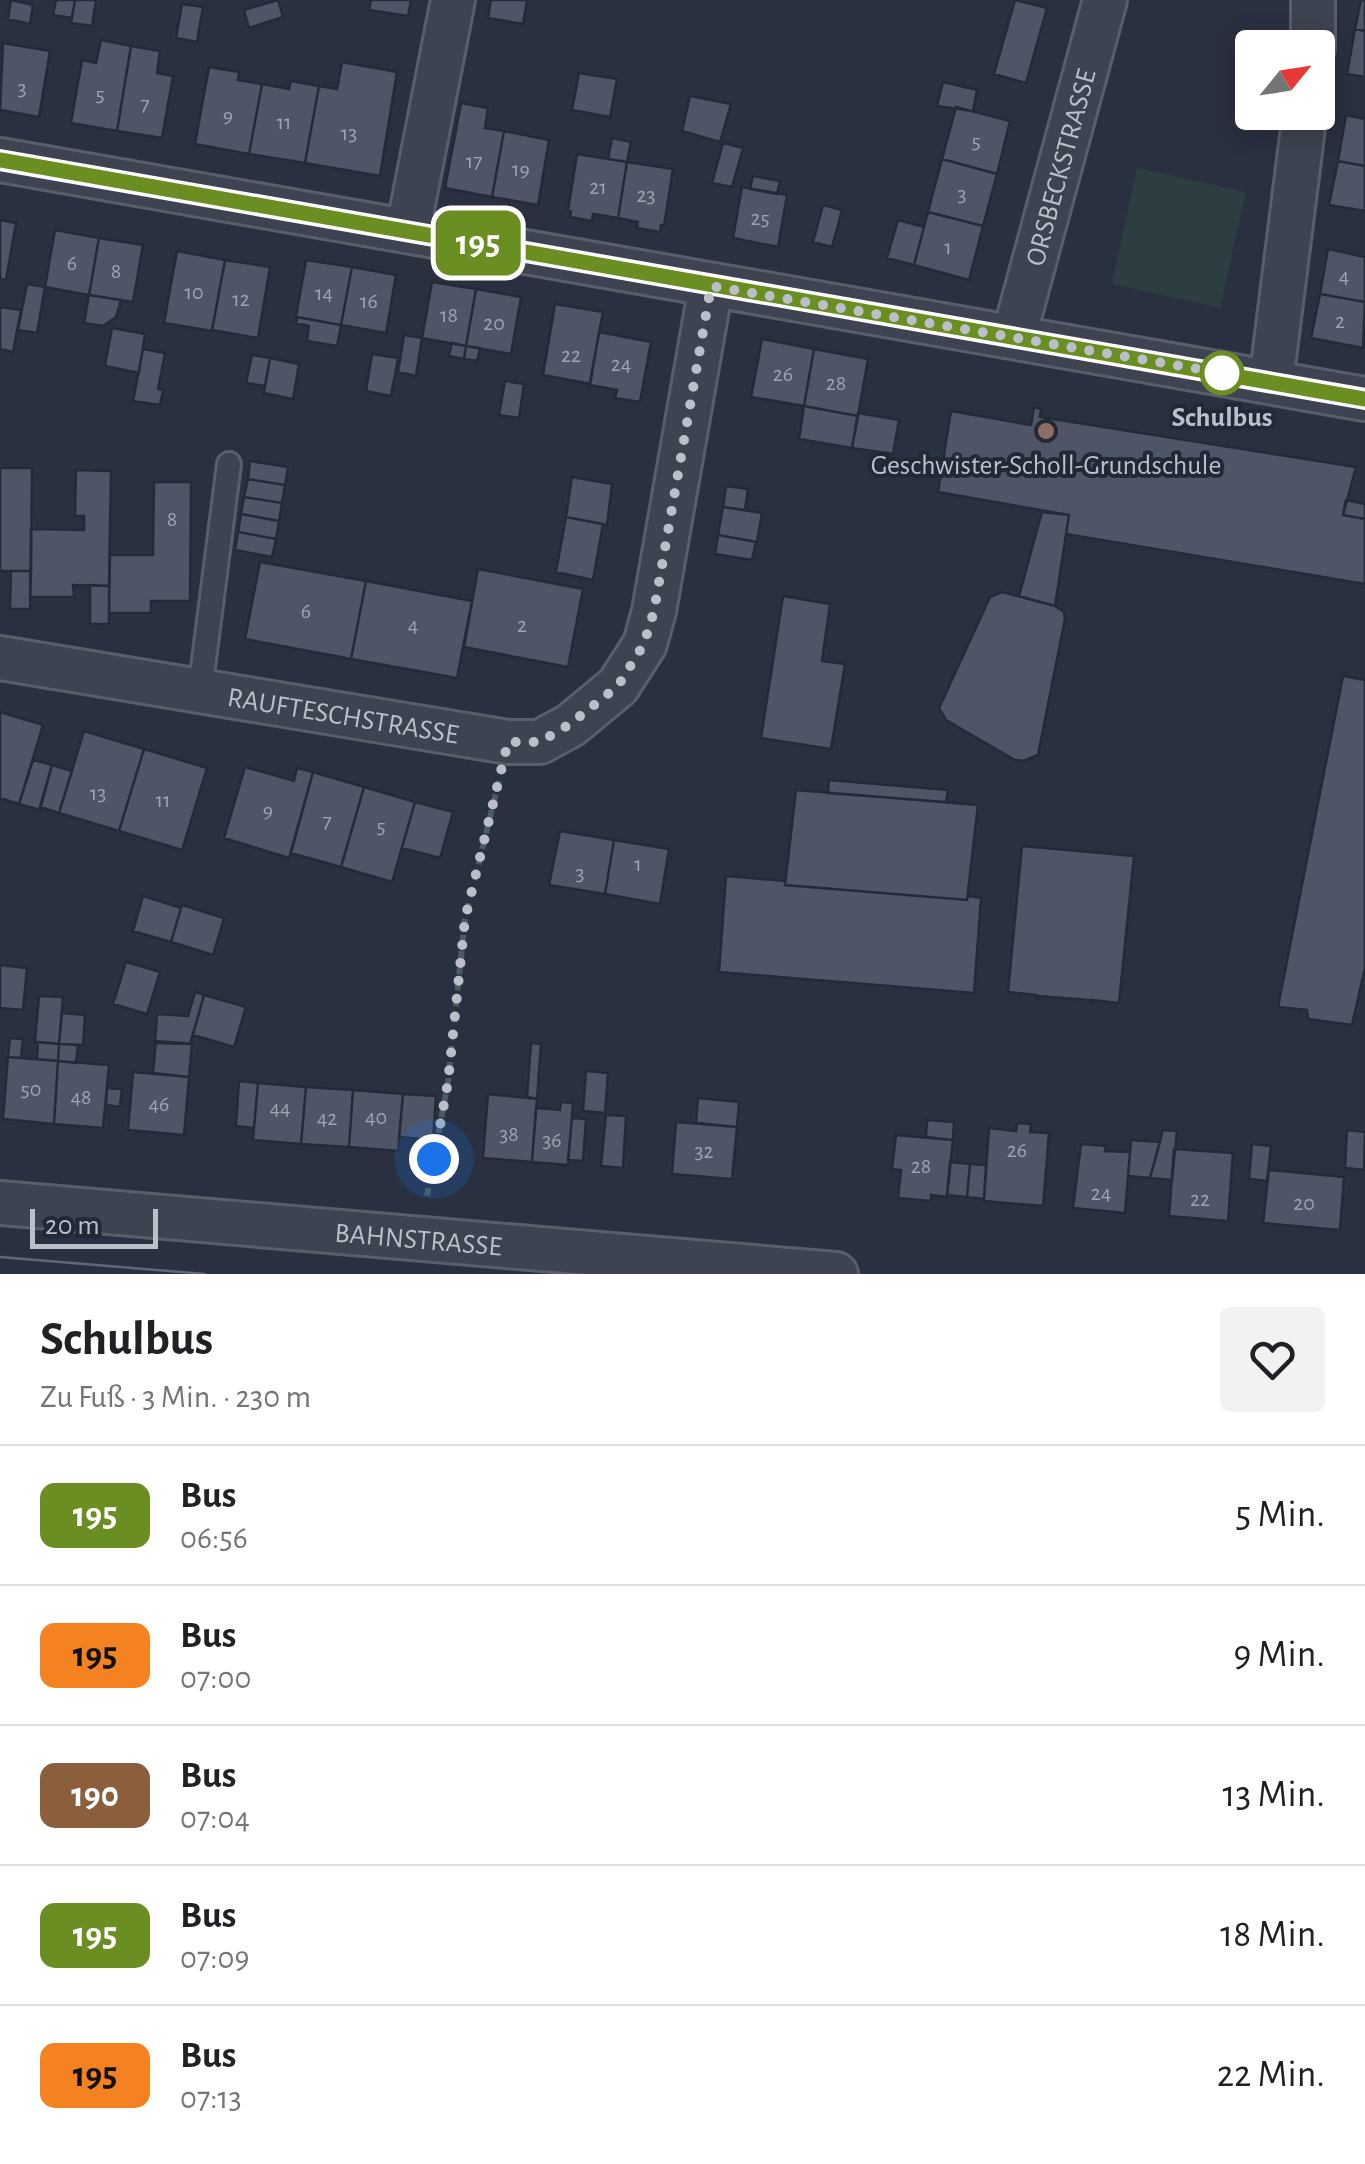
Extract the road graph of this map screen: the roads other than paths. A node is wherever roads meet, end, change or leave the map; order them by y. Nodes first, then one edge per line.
1 (453, 0) edge
2 (1106, 0) edge
3 (1313, 0) edge
4 (1313, 30) edge
5 (1303, 130) edge
6 (0, 160) edge
7 (408, 230) junction
8 (711, 286) junction
9 (1014, 336) junction
10 (1271, 382) junction
11 (1365, 399) edge
12 (230, 464) dead end
13 (0, 658) edge
14 (200, 692) junction
15 (0, 1204) edge
16 (836, 1274) edge

1 - 7 street
2 - 9 street, ORSBECKSTRASSE
3 - 4 street
5 - 10 street
6 - 7 street
7 - 8 street
8 - 9 street
8 - 14 street, RAUFTESCHSTRASSE
9 - 10 street
10 - 11 street
12 - 14 lane
13 - 14 street, RAUFTESCHSTRASSE
15 - 16 street, BAHNSTRASSE

